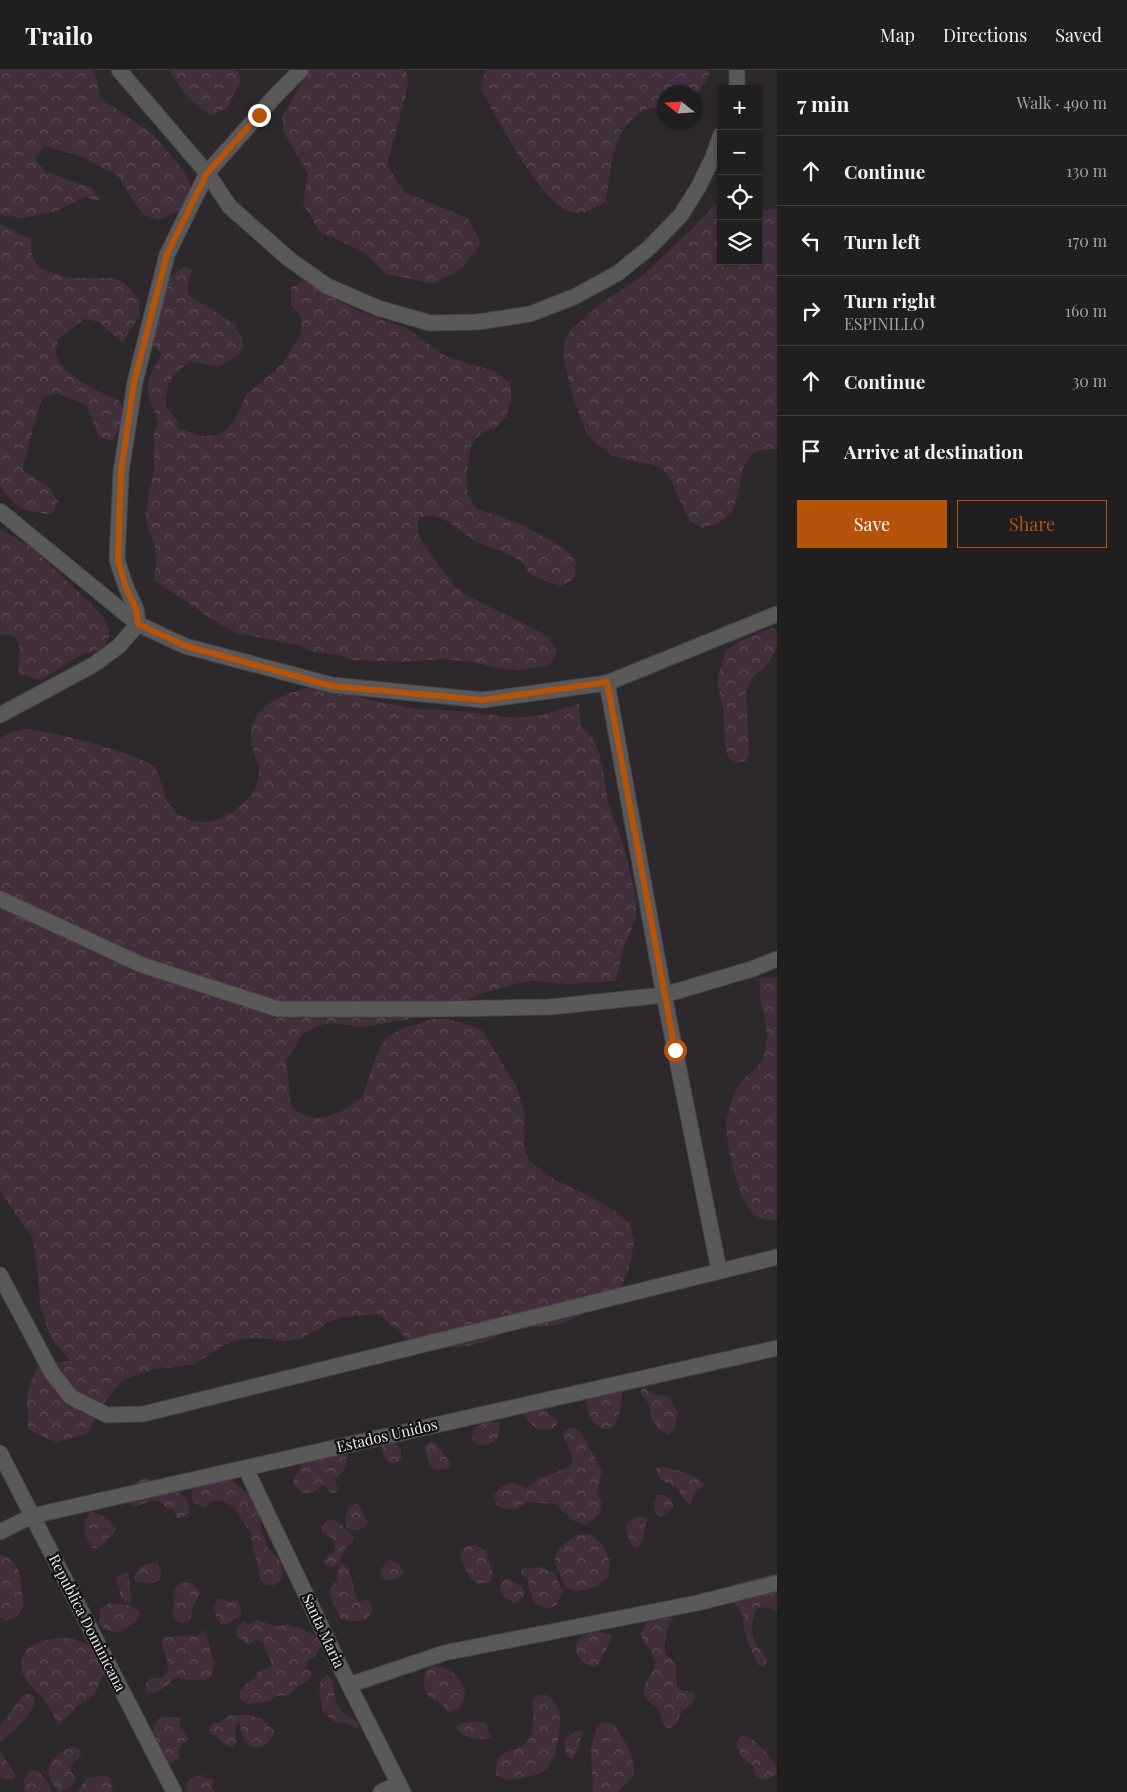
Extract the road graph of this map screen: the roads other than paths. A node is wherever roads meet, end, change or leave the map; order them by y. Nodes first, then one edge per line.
1 (119, 70) edge
2 (301, 70) edge
3 (737, 70) edge
4 (737, 85) edge
5 (717, 146) edge
6 (207, 173) junction
7 (0, 511) edge
8 (777, 614) edge
9 (138, 624) junction
10 (607, 682) junction
11 (0, 715) edge
12 (0, 899) edge
13 (777, 959) edge
14 (664, 995) junction
15 (777, 1257) edge
16 (720, 1270) junction
17 (0, 1275) edge
18 (777, 1348) edge
19 (0, 1453) edge
20 (246, 1468) junction
21 (32, 1516) junction
22 (0, 1532) edge
23 (777, 1583) edge
24 (348, 1685) junction
25 (400, 1788) edge
26 (174, 1792) edge
27 (381, 1792) edge

1 - 6 street
2 - 6 street
3 - 4 street
5 - 6 street
6 - 9 street
7 - 9 street
8 - 10 street
9 - 10 street
9 - 11 street
10 - 14 street
12 - 14 street
13 - 14 street
14 - 16 street
15 - 16 street
16 - 17 street
18 - 20 street, Estados Unidos
19 - 21 street, Republica Dominicana
20 - 21 street, Estados Unidos
20 - 24 street, Santa Maria
21 - 22 street, Estados Unidos
21 - 26 street, Republica Dominicana
23 - 24 street
24 - 25 street, Santa Maria
25 - 27 street

